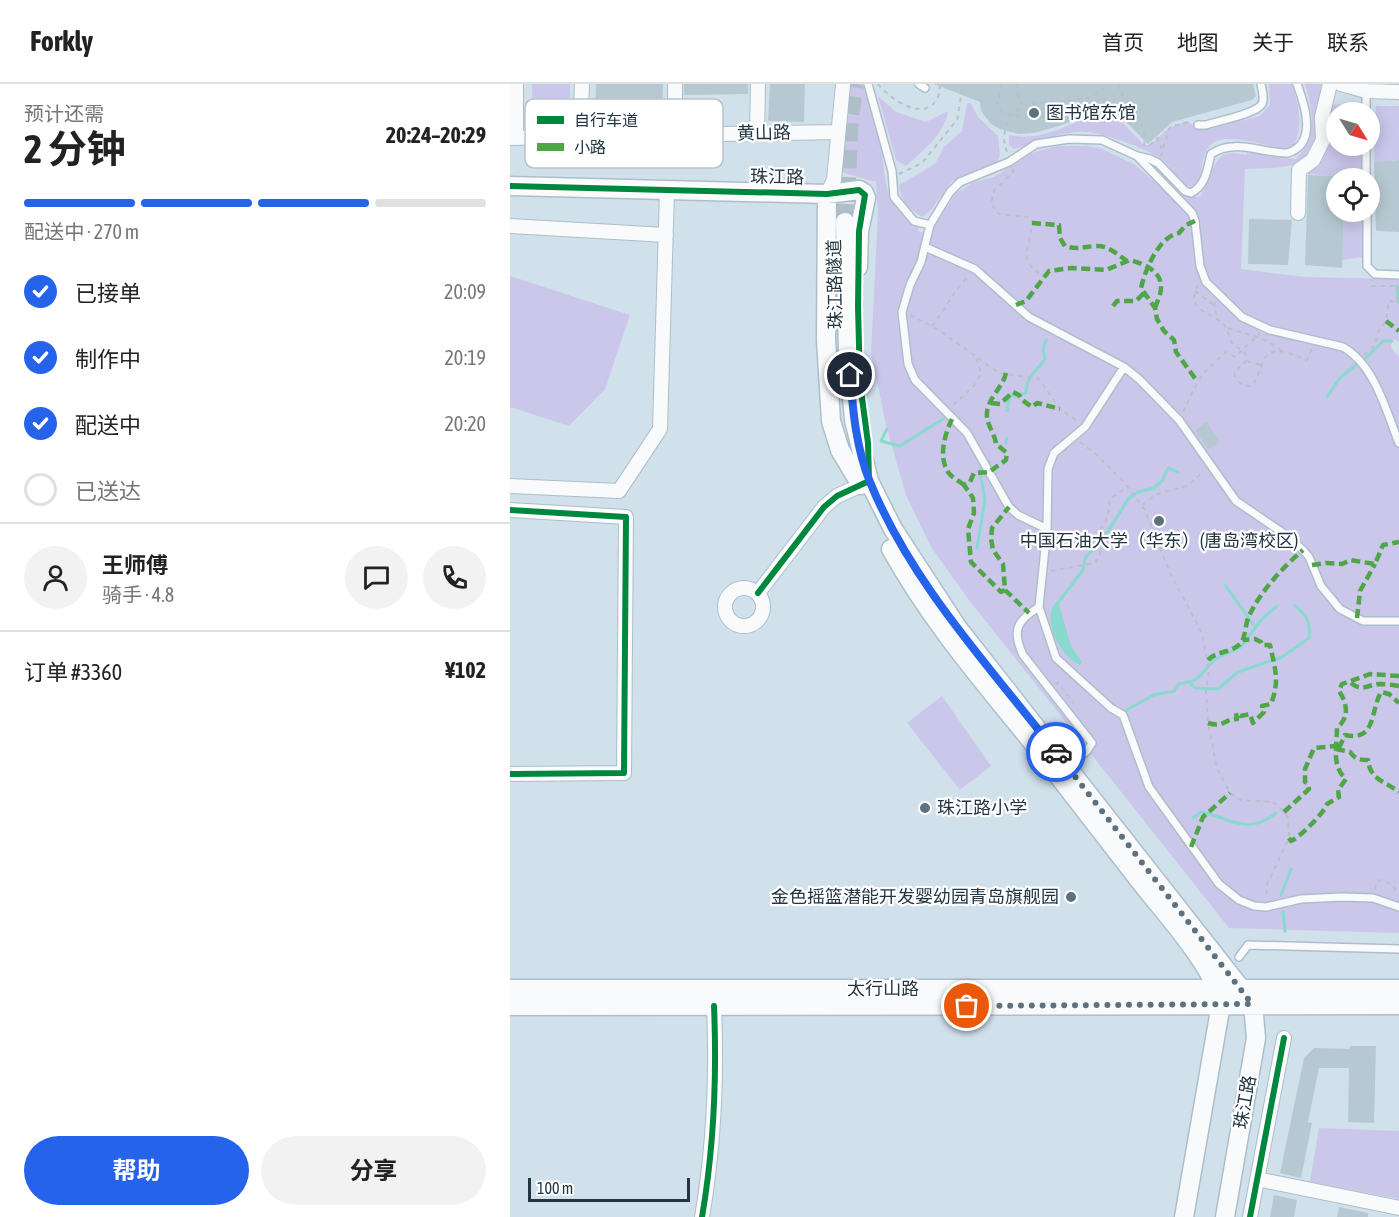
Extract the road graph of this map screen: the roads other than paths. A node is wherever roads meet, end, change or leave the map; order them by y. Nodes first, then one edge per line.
1 (516, 84) edge
2 (582, 84) edge
3 (758, 84) edge
4 (843, 84) edge
5 (868, 84) edge
6 (1261, 84) edge
7 (1297, 84) edge
8 (1330, 84) edge
9 (1341, 84) edge
10 (1366, 91) junction
11 (1399, 92) edge
12 (581, 99) edge
13 (1366, 102) edge
14 (1198, 124) dead end
15 (837, 132) junction
16 (723, 134) edge
17 (757, 134) junction
18 (513, 138) edge
19 (1137, 156) junction
20 (510, 186) edge
21 (667, 190) junction
22 (827, 194) junction
23 (1298, 213) dead end
24 (840, 222) tunnel mouth
25 (1367, 222) edge
26 (930, 225) junction
27 (510, 226) edge
28 (666, 235) junction
29 (925, 247) junction
30 (1399, 275) edge
31 (1124, 368) junction
32 (1399, 443) edge
33 (865, 483) junction
34 (510, 486) edge
35 (510, 510) edge
36 (1047, 529) junction
37 (758, 593) dead end
38 (1039, 607) junction
39 (1399, 621) edge
40 (1067, 767) junction
41 (510, 774) edge
42 (1399, 907) edge
43 (1399, 949) edge
44 (1239, 957) dead end
45 (510, 989) edge
46 (1399, 989) edge
47 (1220, 997) junction
48 (1247, 997) junction
49 (1399, 1005) edge
50 (510, 1006) edge
51 (714, 1006) junction
52 (1284, 1038) dead end
53 (1257, 1179) junction
54 (1399, 1208) edge
55 (702, 1217) edge
56 (1184, 1217) edge
57 (1225, 1217) edge
58 (1250, 1217) edge

1 - 18 street
2 - 12 street
3 - 17 street
4 - 15 street
5 - 26 lane
6 - 14 lane
7 - 19 lane
8 - 23 street
9 - 10 street
10 - 11 street
10 - 13 lane
15 - 17 street, 黄山路
15 - 22 street
16 - 17 street, 黄山路
19 - 26 lane
19 - 32 lane
20 - 21 main road, 珠江路
21 - 22 main road, 珠江路
21 - 28 street
22 - 33 main road
22 - 33 main road, 珠江路
24 - 33 main road, 珠江路隧道
25 - 30 lane
26 - 29 lane
27 - 28 street
28 - 34 street
29 - 31 lane
29 - 36 lane
31 - 36 lane
31 - 39 lane
33 - 37 street
33 - 40 main road
33 - 47 main road
35 - 41 street
36 - 38 lane
38 - 40 lane
38 - 42 lane
40 - 48 main road
43 - 44 lane
45 - 47 main road, 太行山路
46 - 48 main road, 太行山路
47 - 48 main road, 太行山路
47 - 51 main road, 太行山路
47 - 56 main road
48 - 49 main road, 太行山路
48 - 57 main road, 珠江路
50 - 51 main road, 太行山路
51 - 55 street
52 - 53 street
53 - 54 street
53 - 58 street

